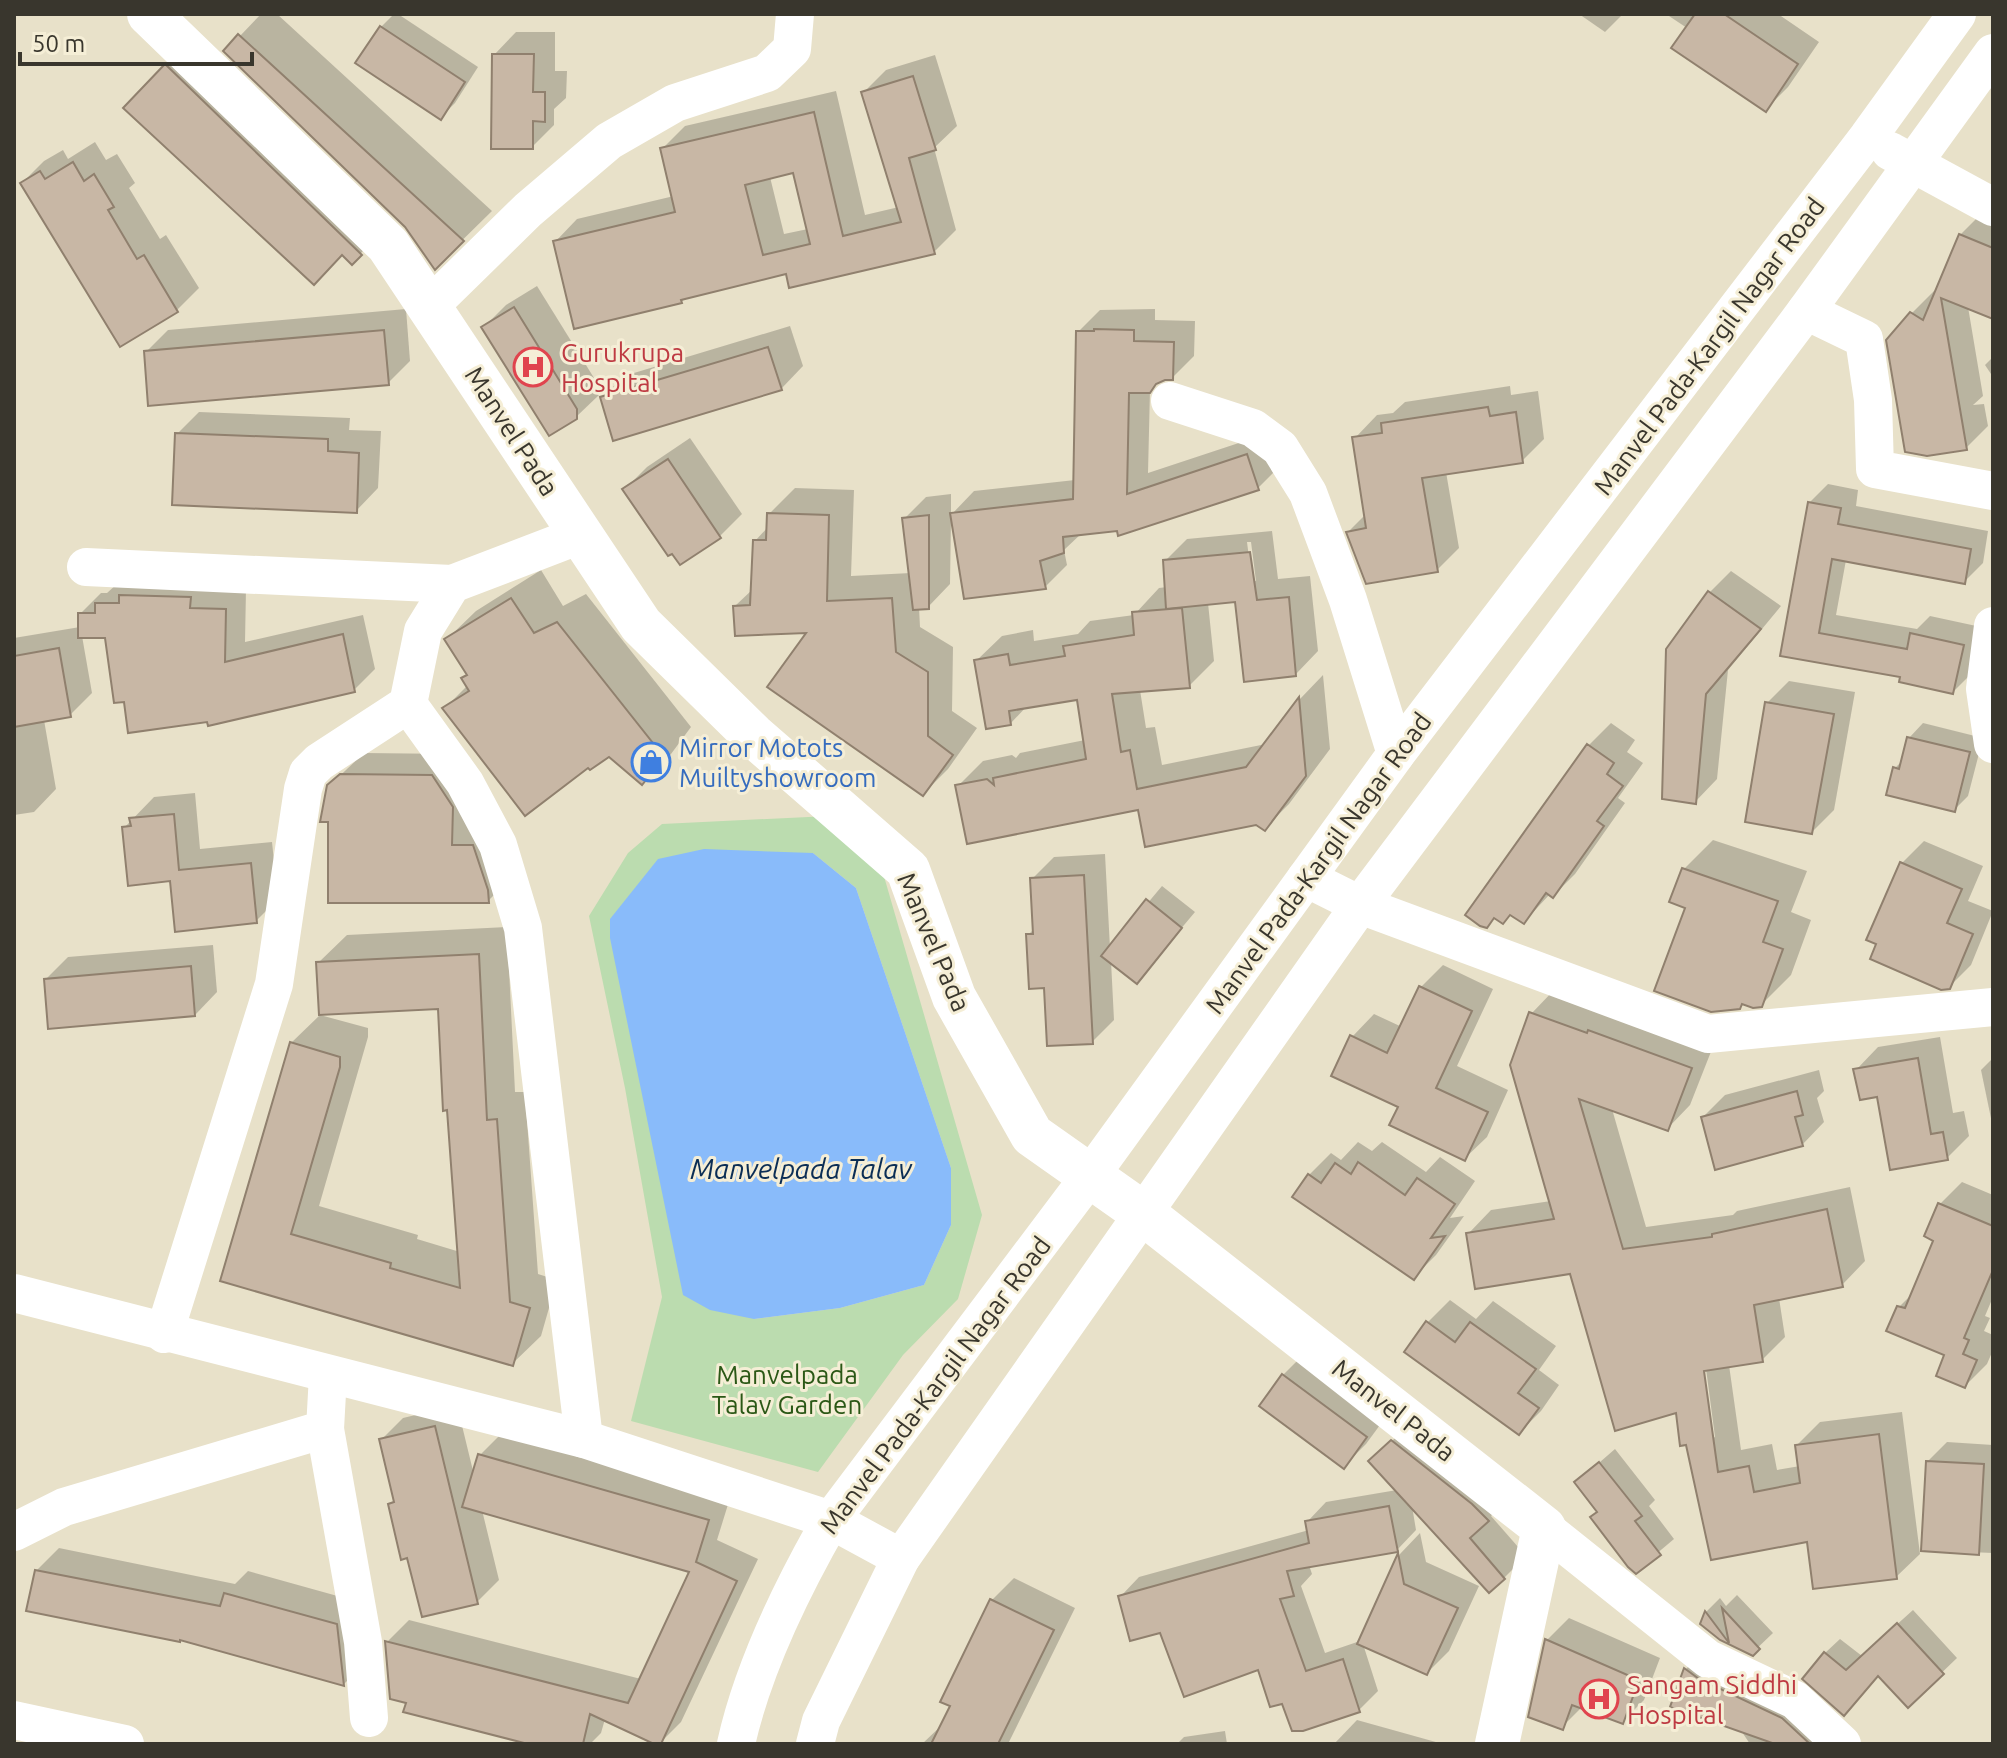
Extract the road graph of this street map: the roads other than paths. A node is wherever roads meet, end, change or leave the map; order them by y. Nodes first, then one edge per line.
1 (149, 14) edge
2 (795, 14) edge
3 (1957, 14) edge
4 (1993, 53) edge
5 (1868, 137) junction
6 (1911, 164) junction
7 (1993, 207) edge
8 (429, 307) junction
9 (1806, 311) junction
10 (1170, 401) dead end
11 (1993, 491) edge
12 (580, 535) junction
13 (86, 567) dead end
14 (452, 584) junction
15 (1993, 626) edge
16 (408, 704) junction
17 (1993, 744) edge
18 (1396, 754) junction
19 (1306, 878) junction
20 (1360, 905) junction
21 (1993, 1007) edge
22 (1090, 1176) junction
23 (1144, 1214) junction
24 (14, 1293) edge
25 (164, 1334) junction
26 (328, 1375) junction
27 (325, 1429) junction
28 (584, 1439) junction
29 (831, 1520) junction
30 (1544, 1528) junction
31 (14, 1532) edge
32 (901, 1558) junction
33 (369, 1718) dead end
34 (14, 1720) edge
35 (125, 1744) edge
36 (736, 1744) edge
37 (815, 1744) edge
38 (1497, 1744) edge
39 (1842, 1744) edge

1 - 8 main road, Manvel Pada
2 - 8 street
3 - 5 street, Manvel Pada-Kargil Nagar Road
4 - 6 street, Manvel Pada-Kargil Nagar Road
5 - 6 street
5 - 18 street, Manvel Pada-Kargil Nagar Road
6 - 7 street
6 - 9 street, Manvel Pada-Kargil Nagar Road
8 - 12 main road, Manvel Pada
9 - 11 street
9 - 20 street, Manvel Pada-Kargil Nagar Road
10 - 18 street
12 - 14 street
12 - 22 main road, Manvel Pada
13 - 14 street
14 - 16 street
15 - 17 street
16 - 25 street
16 - 28 street
18 - 19 street, Manvel Pada-Kargil Nagar Road
19 - 20 street
19 - 22 street, Manvel Pada-Kargil Nagar Road
20 - 21 street
20 - 23 street, Manvel Pada-Kargil Nagar Road
22 - 23 main road, Manvel Pada
22 - 29 street, Manvel Pada-Kargil Nagar Road
23 - 30 main road, Manvel Pada
23 - 32 street, Manvel Pada-Kargil Nagar Road
24 - 25 street
25 - 26 street
26 - 27 street
26 - 28 street
27 - 31 street
27 - 33 street
28 - 29 street
29 - 32 street
29 - 36 street, Manvel Pada-Kargil Nagar Road
30 - 38 main road
30 - 39 street
32 - 37 street, Manvel Pada-Kargil Nagar Road
34 - 35 street

